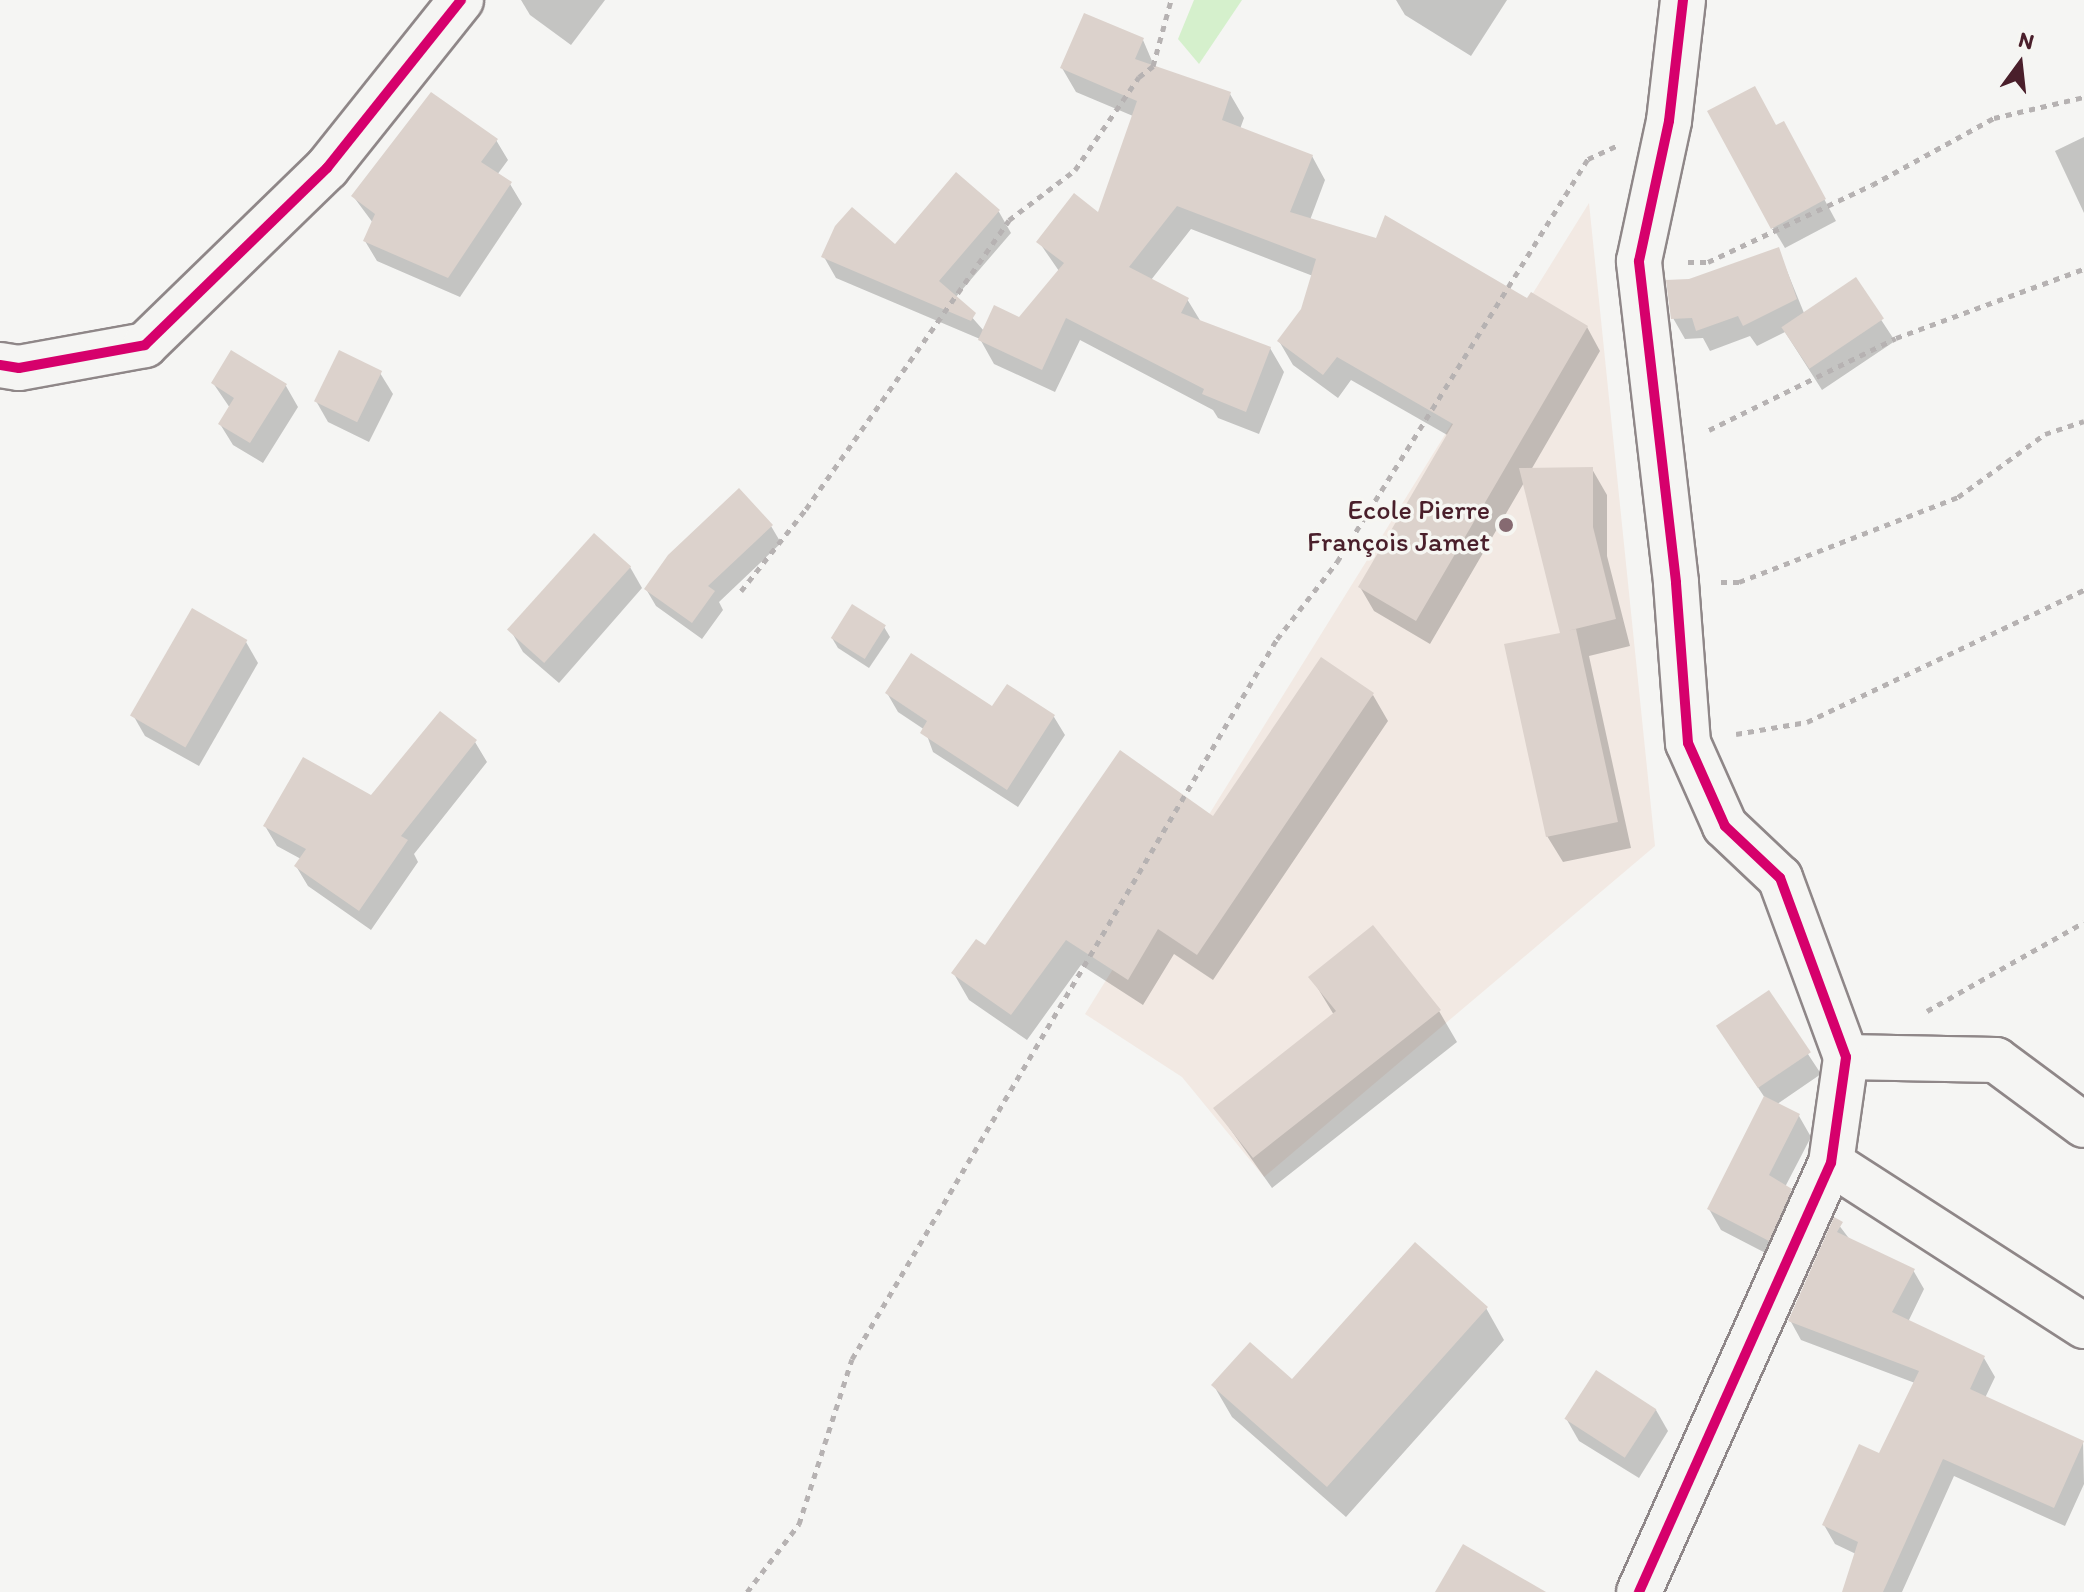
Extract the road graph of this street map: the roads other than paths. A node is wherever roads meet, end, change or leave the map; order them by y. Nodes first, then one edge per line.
1 (461, 0) edge
2 (1683, 0) edge
3 (0, 365) edge
4 (1846, 1057) junction
5 (2084, 1125) edge
6 (1831, 1163) junction
7 (2084, 1326) edge
8 (1639, 1592) edge

1 - 3 street
2 - 4 street
4 - 5 street
4 - 6 street
6 - 7 street
6 - 8 street

